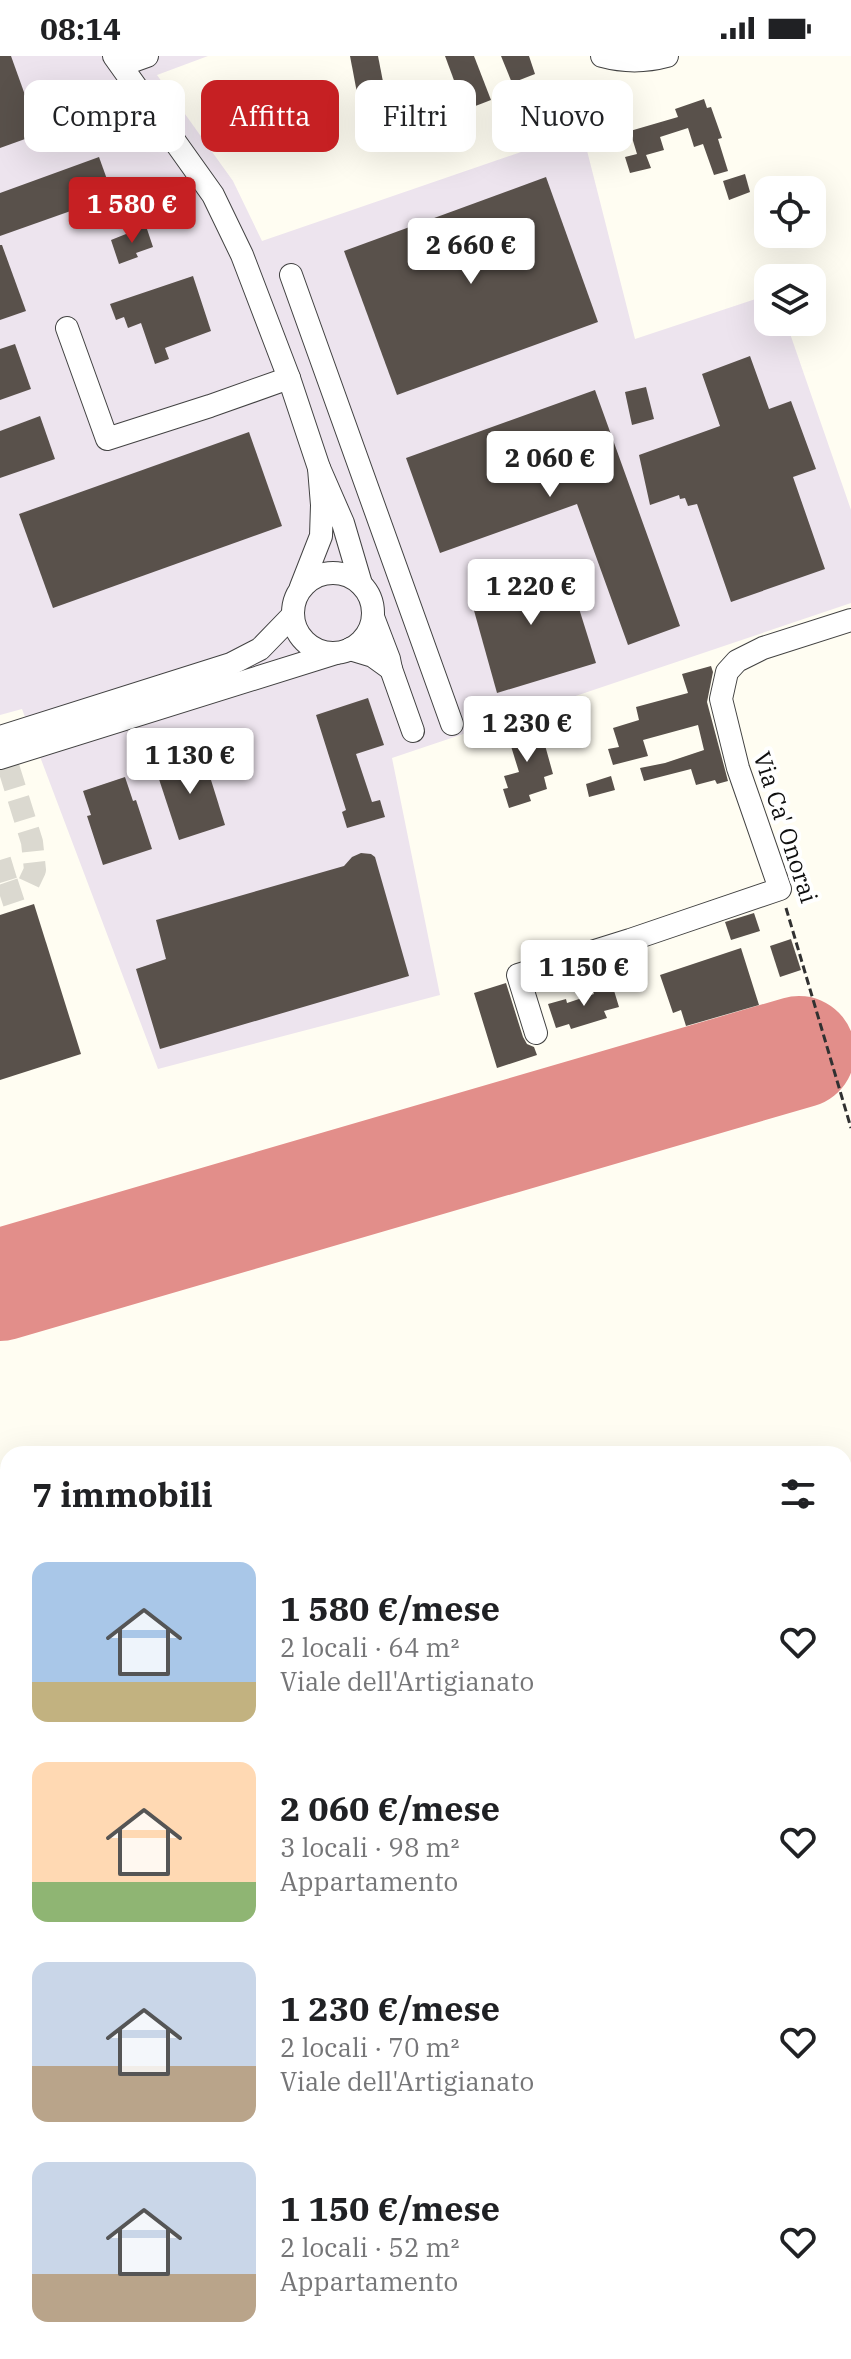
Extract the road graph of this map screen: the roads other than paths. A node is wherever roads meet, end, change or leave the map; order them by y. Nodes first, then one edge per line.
1 (147, 56) edge
2 (602, 56) edge
3 (667, 56) edge
4 (118, 61) edge
5 (291, 275) dead end
6 (67, 328) dead end
7 (289, 378) junction
8 (319, 468) junction
9 (361, 584) junction
10 (300, 589) junction
11 (405, 591) junction
12 (373, 610) junction
13 (293, 615) junction
14 (851, 620) edge
15 (343, 651) junction
16 (391, 669) junction
17 (452, 724) dead end
18 (413, 731) dead end
19 (0, 737) edge
20 (0, 758) edge
21 (536, 1033) dead end

1 - 4 street
2 - 3 street
4 - 7 street
5 - 11 street
6 - 7 street
7 - 8 street
8 - 9 street
8 - 10 street
9 - 10 street
9 - 12 street
10 - 13 street
11 - 12 street
11 - 17 street
12 - 15 street
12 - 16 street
13 - 15 street
13 - 19 street
14 - 21 street, Via Ca' Onorai
15 - 16 street
15 - 20 street
16 - 18 street

